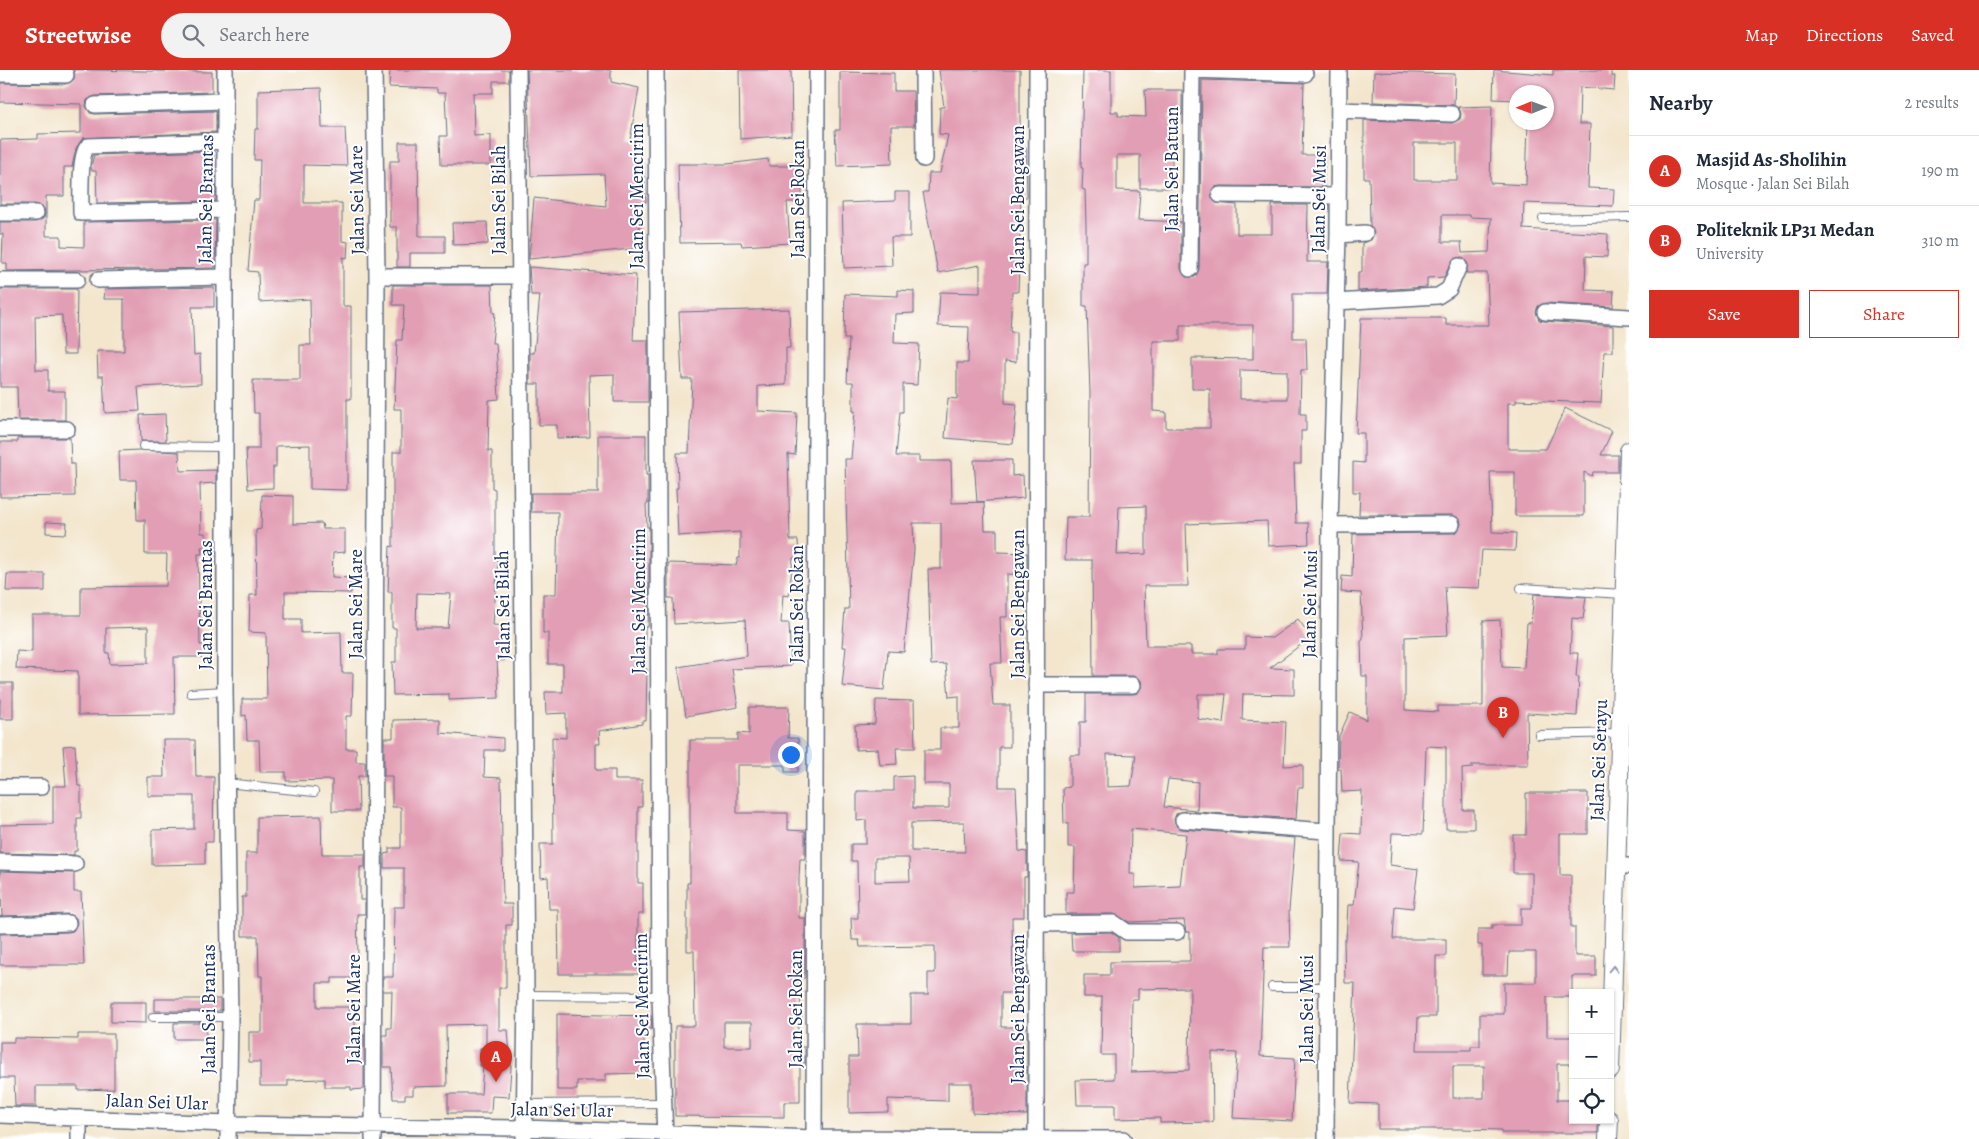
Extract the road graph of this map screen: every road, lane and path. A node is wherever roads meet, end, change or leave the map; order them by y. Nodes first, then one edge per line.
1 (225, 70) edge
2 (374, 70) edge
3 (518, 70) edge
4 (656, 70) edge
5 (817, 70) edge
6 (923, 70) edge
7 (1037, 70) edge
8 (1192, 70) edge
9 (1339, 70) edge
10 (0, 74) edge
11 (1305, 74) dead end
12 (66, 76) dead end
13 (225, 101) junction
14 (95, 105) dead end
15 (1339, 110) junction
16 (1452, 114) dead end
17 (226, 141) junction
18 (924, 159) dead end
19 (1220, 195) dead end
20 (1338, 196) junction
21 (224, 210) junction
22 (36, 212) dead end
23 (0, 213) edge
24 (1629, 216) edge
25 (1543, 219) dead end
26 (1365, 234) dead end
27 (1338, 235) junction
28 (1459, 266) dead end
29 (1190, 269) dead end
30 (377, 276) junction
31 (518, 276) junction
32 (223, 277) junction
33 (0, 280) edge
34 (77, 280) dead end
35 (98, 280) dead end
36 (1335, 302) junction
37 (1545, 312) dead end
38 (1629, 317) edge
39 (0, 429) edge
40 (67, 429) dead end
41 (143, 446) dead end
42 (224, 448) junction
43 (1629, 451) edge
44 (1452, 524) dead end
45 (1330, 526) junction
46 (1628, 535) edge
47 (1521, 588) dead end
48 (1624, 594) junction
49 (1036, 685) junction
50 (1133, 686) dead end
51 (225, 691) junction
52 (191, 693) dead end
53 (1620, 733) junction
54 (1539, 735) dead end
55 (1624, 761) edge
56 (226, 783) junction
57 (0, 787) edge
58 (41, 787) dead end
59 (314, 792) dead end
60 (1183, 820) dead end
61 (1326, 831) junction
62 (0, 862) edge
63 (75, 864) dead end
64 (1623, 866) edge
65 (68, 923) dead end
66 (1038, 924) junction
67 (0, 925) edge
68 (1177, 932) dead end
69 (1272, 987) dead end
70 (1326, 987) junction
71 (526, 995) junction
72 (660, 996) junction
73 (153, 1017) dead end
74 (230, 1017) junction
75 (1612, 1034) edge
76 (663, 1103) junction
77 (524, 1104) junction
78 (0, 1115) edge
79 (79, 1118) junction
80 (1609, 1124) edge
81 (227, 1132) edge
82 (373, 1133) edge
83 (524, 1133) edge
84 (665, 1135) edge
85 (814, 1138) edge
86 (1036, 1138) edge
87 (79, 1139) edge
88 (1123, 1139) edge
89 (1326, 1139) edge
90 (1608, 1139) edge

1 - 13 street, Jalan Sei Brantas
2 - 30 street, Jalan Sei Mare
3 - 31 street, Jalan Sei Bilah
4 - 72 street, Jalan Sei Mencirim
5 - 85 street, Jalan Sei Rokan
6 - 18 street
7 - 49 street, Jalan Sei Bengawan
8 - 11 street
8 - 29 street, Jalan Sei Batuan
9 - 15 street, Jalan Sei Musi
10 - 12 street
13 - 14 street
13 - 17 street, Jalan Sei Brantas
15 - 16 street
15 - 20 street, Jalan Sei Musi
17 - 21 street, Jalan Sei Brantas
17 - 21 street
19 - 20 street
20 - 27 street, Jalan Sei Musi
21 - 32 street, Jalan Sei Brantas
22 - 23 street
24 - 25 lane
26 - 27 street
27 - 36 street, Jalan Sei Musi
28 - 36 street
30 - 31 street
30 - 82 street, Jalan Sei Mare
31 - 71 street, Jalan Sei Bilah
32 - 35 street
32 - 42 street, Jalan Sei Brantas
33 - 34 street
36 - 45 street, Jalan Sei Musi
37 - 38 street
39 - 40 street
41 - 42 lane
42 - 51 street, Jalan Sei Brantas
43 - 46 street, Jalan Sei Serayu
44 - 45 street
45 - 61 street, Jalan Sei Musi
46 - 48 street, Jalan Sei Serayu
47 - 48 lane
48 - 53 street, Jalan Sei Serayu
49 - 50 street
49 - 66 street, Jalan Sei Bengawan
51 - 52 lane
51 - 56 street, Jalan Sei Brantas
53 - 54 lane
53 - 55 street, Jalan Sei Serayu
55 - 64 street, Jalan Sei Serayu
56 - 59 lane
56 - 74 street, Jalan Sei Brantas
57 - 58 street
60 - 61 street
61 - 70 street, Jalan Sei Musi
62 - 63 street
75 -> 64 street, Jalan Sei Serayu
65 - 67 street
66 - 68 street
66 - 86 street, Jalan Sei Bengawan
69 - 70 lane
70 - 89 street, Jalan Sei Musi
71 - 72 lane
71 - 77 street, Jalan Sei Bilah
72 - 76 street, Jalan Sei Mencirim
73 - 74 lane
74 - 81 street, Jalan Sei Brantas
76 - 77 lane
76 - 84 street, Jalan Sei Mencirim
77 - 83 street, Jalan Sei Bilah
78 - 79 street, Jalan Sei Ular
79 - 81 street, Jalan Sei Ular
79 - 87 street
80 - 90 street
81 - 82 street, Jalan Sei Ular
82 - 83 street, Jalan Sei Ular
83 - 84 street, Jalan Sei Ular
84 - 85 street, Jalan Sei Ular
85 - 86 street, Jalan Sei Ular
86 - 88 street, Jalan Sei Ular

